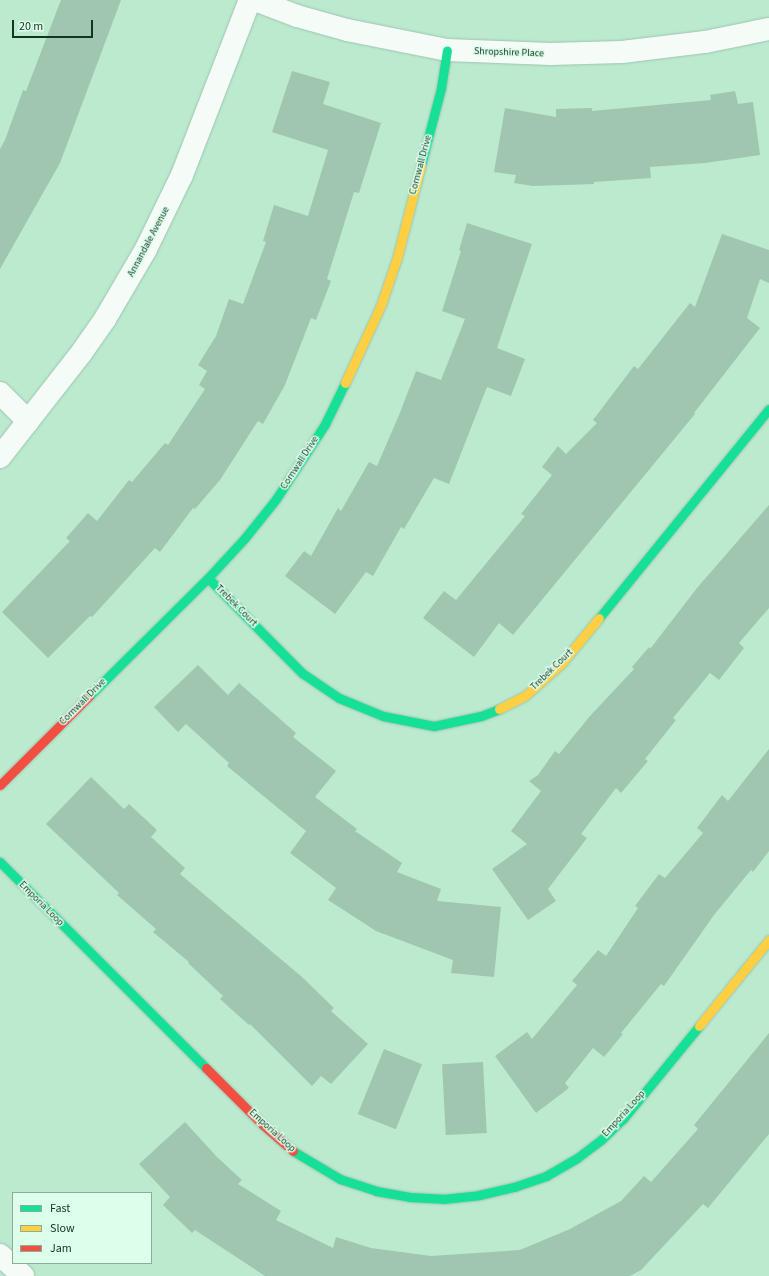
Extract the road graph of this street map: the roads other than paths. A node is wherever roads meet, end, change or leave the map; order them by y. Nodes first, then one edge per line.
1 (250, 0) edge
2 (255, 0) edge
3 (769, 30) edge
4 (447, 50) junction
5 (0, 393) edge
6 (769, 409) edge
7 (28, 421) junction
8 (0, 456) edge
9 (208, 578) junction
10 (0, 785) edge
11 (0, 862) edge
12 (769, 940) edge
13 (0, 1255) edge
14 (22, 1276) edge

1 - 7 street, Annandale Avenue
2 - 4 street, Shropshire Place
3 - 4 street, Shropshire Place
4 - 9 street, Cornwall Drive
5 - 7 street
6 - 9 street, Trebek Court
7 - 8 street, Annandale Avenue
9 - 10 street, Cornwall Drive
11 - 12 street, Emporia Loop
13 - 14 street

